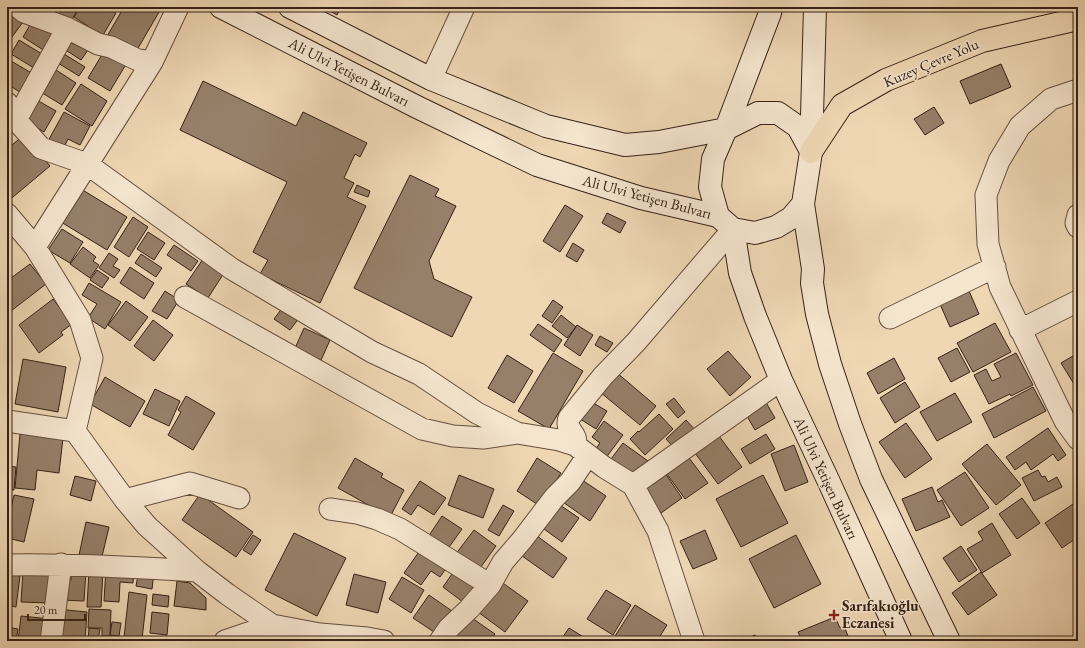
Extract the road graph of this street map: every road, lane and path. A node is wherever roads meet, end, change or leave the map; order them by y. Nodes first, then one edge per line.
1 (18, 7) edge
2 (178, 7) edge
3 (221, 7) edge
4 (290, 7) edge
5 (464, 7) edge
6 (771, 7) edge
7 (815, 7) edge
8 (1078, 19) edge
9 (67, 28) junction
10 (152, 62) junction
11 (431, 79) junction
12 (1078, 90) edge
13 (11, 112) edge
14 (726, 129) junction
15 (811, 152) junction
16 (87, 164) junction
17 (803, 204) junction
18 (7, 214) edge
19 (1078, 215) edge
20 (726, 223) junction
21 (1078, 227) edge
22 (35, 247) junction
23 (995, 267) junction
24 (185, 297) dead end
25 (1078, 301) edge
26 (890, 318) dead end
27 (1020, 330) junction
28 (781, 380) junction
29 (7, 420) edge
30 (75, 431) junction
31 (517, 433) junction
32 (1078, 440) edge
33 (582, 450) junction
34 (633, 485) junction
35 (239, 498) dead end
36 (125, 500) junction
37 (330, 508) dead end
38 (61, 564) junction
39 (7, 565) edge
40 (197, 571) junction
41 (490, 585) junction
42 (272, 624) junction
43 (321, 637) edge
44 (51, 641) edge
45 (225, 641) edge
46 (384, 641) edge
47 (440, 641) edge
48 (694, 641) edge
49 (901, 641) edge
50 (949, 641) edge

1 - 9 street
2 - 10 street
3 - 20 main road, Ali Ulvi Yetişen Bulvarı
4 - 11 main road
5 - 11 street
6 - 14 main road
7 - 15 main road
8 - 15 main road, Kuzey Çevre Yolu
9 - 10 street
9 - 13 street
10 - 16 street
11 - 14 main road
12 - 23 street
13 - 16 street
14 - 15 main road
14 - 20 main road
15 - 17 main road
16 - 22 street
16 - 31 street
17 - 20 main road
17 - 50 main road
18 - 22 street
19 - 21 street
20 - 28 main road, Ali Ulvi Yetişen Bulvarı
20 - 33 street
22 - 30 street
23 - 26 street
23 - 27 street
24 - 31 street
25 - 27 street
27 - 32 street
28 - 34 street
28 - 49 main road, Ali Ulvi Yetişen Bulvarı
29 - 30 street
30 - 36 street
31 - 33 street
33 - 34 street
33 - 41 street
34 - 48 street
35 - 36 street
36 - 40 street
37 - 41 street
38 - 39 street
38 - 40 street
38 - 44 street
40 - 42 street
41 - 47 street
42 - 43 street
42 - 45 street
43 - 46 street

